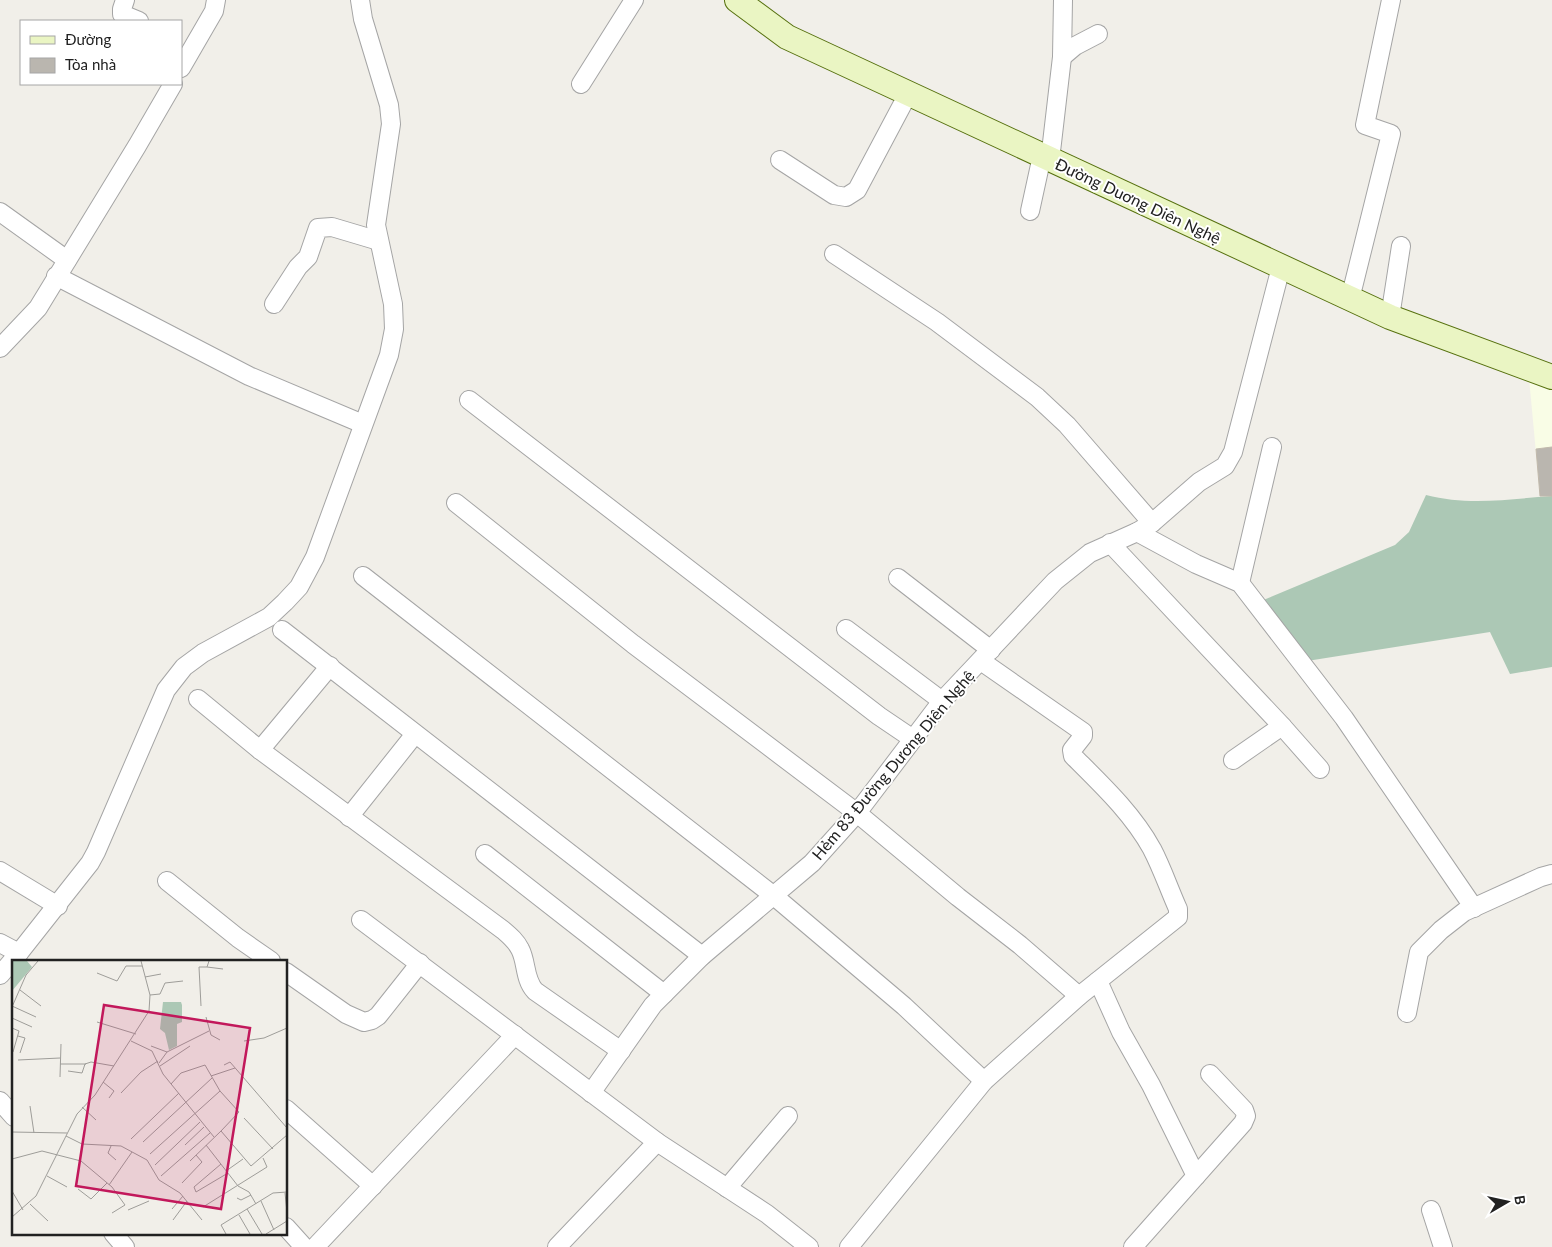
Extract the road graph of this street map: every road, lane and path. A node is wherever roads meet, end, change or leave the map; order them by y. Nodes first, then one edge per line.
1 (125, 0) edge
2 (216, 0) edge
3 (360, 0) edge
4 (634, 0) edge
5 (737, 0) edge
6 (1063, 0) edge
7 (1391, 0) edge
8 (137, 20) edge
9 (1098, 34) dead end
10 (188, 41) edge
11 (1062, 57) junction
12 (182, 64) edge
13 (581, 84) dead end
14 (172, 85) edge
15 (908, 94) junction
16 (1046, 158) junction
17 (780, 160) dead end
18 (1030, 211) dead end
19 (0, 212) edge
20 (379, 241) junction
21 (1401, 246) dead end
22 (834, 254) dead end
23 (67, 260) junction
24 (1281, 267) junction
25 (56, 276) junction
26 (1350, 299) junction
27 (274, 304) dead end
28 (1390, 317) junction
29 (0, 348) edge
30 (1552, 377) edge
31 (469, 400) dead end
32 (363, 424) junction
33 (1272, 447) dead end
34 (456, 502) dead end
35 (1144, 528) junction
36 (1110, 543) junction
37 (363, 576) dead end
38 (898, 578) dead end
39 (1240, 583) junction
40 (846, 629) dead end
41 (282, 630) dead end
42 (986, 655) junction
43 (330, 666) junction
44 (198, 699) dead end
45 (942, 701) junction
46 (1282, 726) junction
47 (416, 734) junction
48 (913, 739) junction
49 (260, 750) junction
50 (1233, 760) dead end
51 (1320, 770) dead end
52 (857, 813) junction
53 (349, 817) junction
54 (485, 854) dead end
55 (0, 871) edge
56 (1552, 874) edge
57 (167, 882) dead end
58 (774, 896) junction
59 (58, 906) junction
60 (1474, 908) junction
61 (361, 920) dead end
62 (0, 943) edge
63 (19, 953) junction
64 (702, 956) junction
65 (13, 960) edge
66 (270, 960) edge
67 (12, 961) edge
68 (420, 963) junction
69 (288, 973) edge
70 (0, 975) edge
71 (1098, 981) junction
72 (664, 994) junction
73 (1079, 996) junction
74 (1407, 1013) dead end
75 (515, 1035) junction
76 (621, 1050) junction
77 (1210, 1074) dead end
78 (984, 1081) junction
79 (591, 1093) junction
80 (0, 1101) edge
81 (288, 1111) edge
82 (12, 1115) edge
83 (788, 1116) dead end
84 (656, 1142) junction
85 (1196, 1176) junction
86 (373, 1186) junction
87 (727, 1188) junction
88 (1431, 1210) dead end
89 (288, 1229) edge
90 (114, 1234) edge
91 (326, 1243) edge
92 (125, 1247) edge
93 (304, 1247) edge
94 (557, 1247) edge
95 (809, 1247) edge
96 (849, 1247) edge
97 (1133, 1247) edge
98 (1444, 1247) edge

1 - 8 street
2 - 10 street
3 - 20 street
4 - 13 street
5 - 15 street, Đường Duơng Diên Nghệ
6 - 11 street
7 - 26 street
9 - 11 street
10 - 12 street
11 - 16 street
14 - 23 street
15 - 16 street, Đường Duơng Diên Nghệ
15 - 17 street
16 - 18 street
16 - 24 street, Đường Duơng Diên Nghệ
19 - 23 street
20 - 27 street
20 - 32 street
21 - 28 street
22 - 35 street
23 - 25 street
24 - 26 street, Đường Duơng Diên Nghệ
24 - 35 street, Hẻm 83 Đường Dương Diên Nghệ
25 - 29 street
25 - 32 street
26 - 28 street, Đường Duơng Diên Nghệ
28 - 30 street, Đường Duơng Diên Nghệ
31 - 48 street
32 - 59 street
33 - 39 street
34 - 52 street
35 - 36 street, Hẻm 83 Đường Dương Diên Nghệ
35 - 39 street
36 - 42 street, Hẻm 83 Đường Dương Diên Nghệ
36 - 46 street
37 - 58 street
38 - 42 street
39 - 60 street
40 - 45 street
41 - 43 street
42 - 45 street, Hẻm 83 Đường Dương Diên Nghệ
42 - 71 street
43 - 47 street
43 - 49 street
44 - 49 street
45 - 48 street, Hẻm 83 Đường Dương Diên Nghệ
46 - 50 street
46 - 51 street
47 - 53 street
47 - 64 street
48 - 52 street, Hẻm 83 Đường Dương Diên Nghệ
49 - 53 street
52 - 58 street, Hẻm 83 Đường Dương Diên Nghệ
52 - 73 street
53 - 76 street
54 - 72 street
55 - 59 street
56 - 60 street
57 - 66 street
58 - 64 street, Hẻm 83 Đường Dương Diên Nghệ
58 - 78 street
59 - 63 street
60 - 74 street
61 - 68 street
62 - 63 street
63 - 65 street
64 - 72 street, Hẻm 83 Đường Dương Diên Nghệ
67 - 70 street
68 - 69 street
68 - 75 street
71 - 73 street
71 - 85 street
72 - 76 street, Hẻm 83 Đường Dương Diên Nghệ
73 - 78 street
75 - 79 street
75 - 86 street
76 - 79 street, Hẻm 83 Đường Dương Diên Nghệ
77 - 85 street
78 - 96 street
79 - 84 street
80 - 82 street
81 - 86 street
83 - 87 street
84 - 87 street
84 - 94 street
85 - 97 street
86 - 91 street
87 - 95 street
88 - 98 street
89 - 93 street
90 - 92 street

